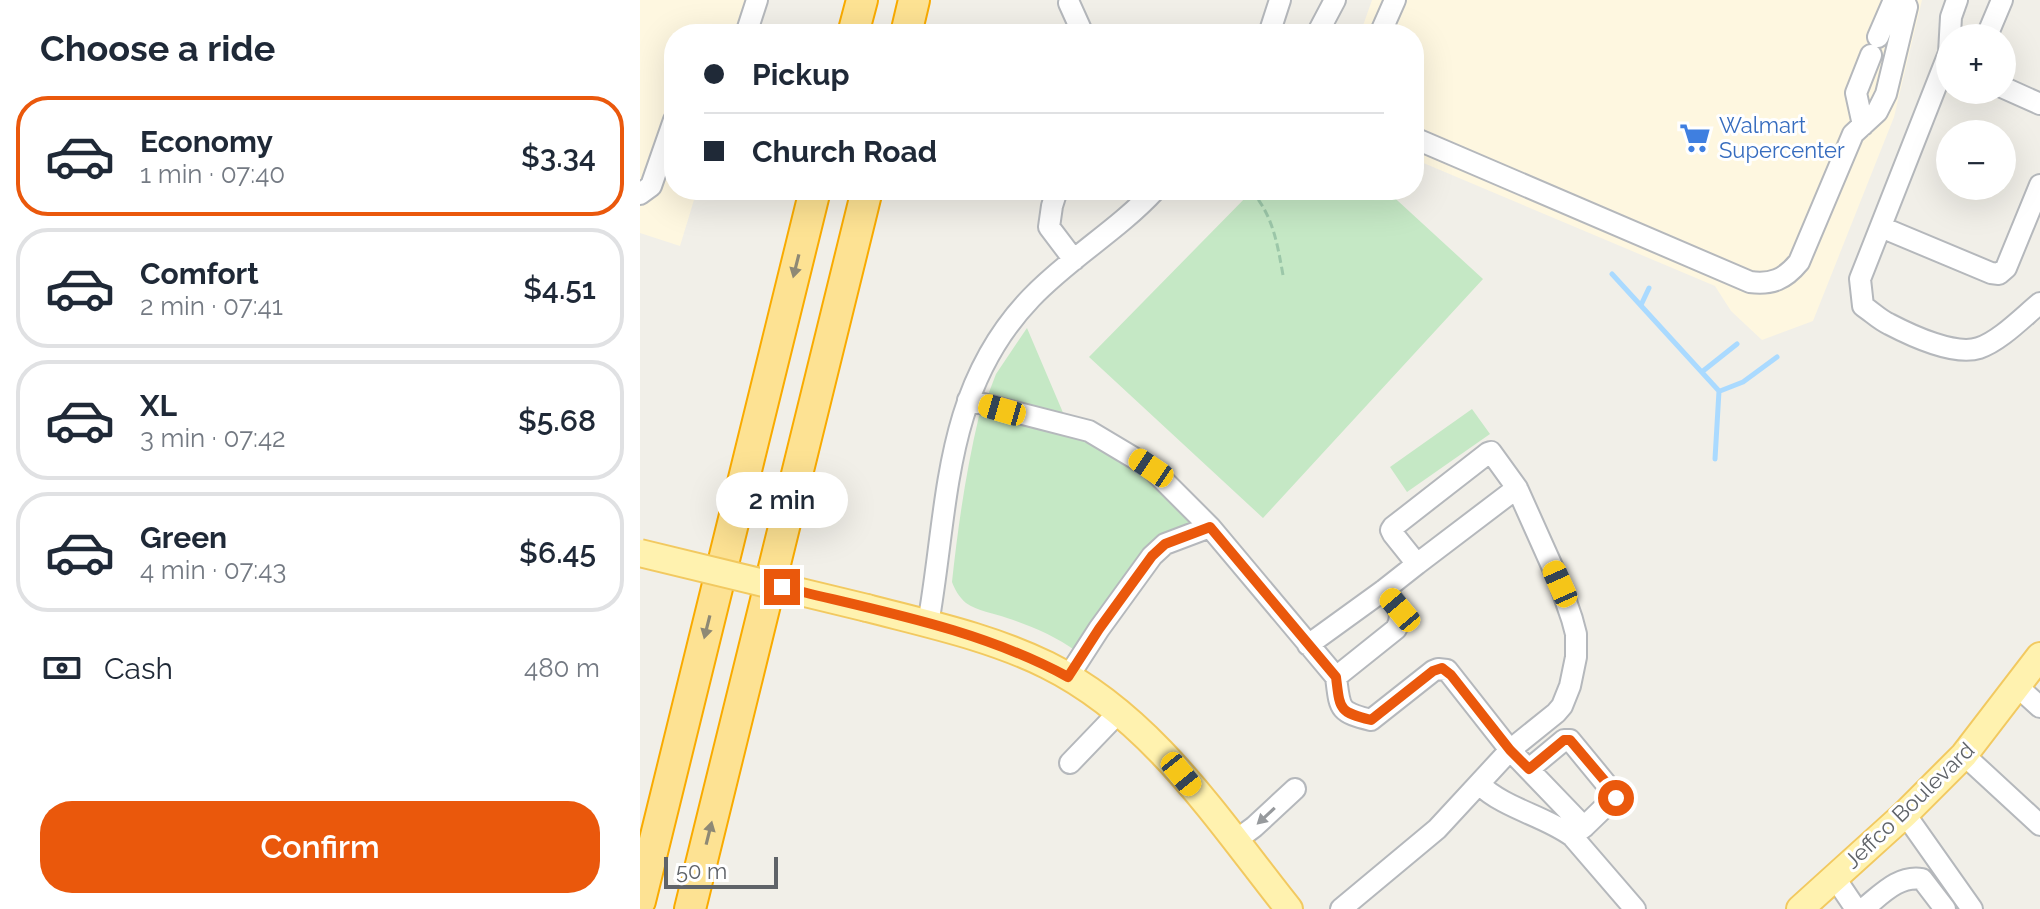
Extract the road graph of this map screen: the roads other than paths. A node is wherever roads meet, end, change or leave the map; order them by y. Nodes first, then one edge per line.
1 (757, 0) edge
2 (862, 0) edge
3 (914, 0) edge
4 (1280, 0) edge
5 (1335, 0) edge
6 (1395, 0) edge
7 (1894, 0) edge
8 (1904, 0) edge
9 (1957, 0) edge
10 (2002, 0) edge
11 (1069, 3) dead end
12 (749, 24) edge
13 (856, 24) edge
14 (908, 24) edge
15 (1078, 24) edge
16 (1272, 24) edge
17 (1324, 24) edge
18 (1384, 24) edge
19 (1951, 24) edge
20 (1992, 24) edge
21 (1936, 88) edge
22 (2016, 93) edge
23 (2040, 104) edge
24 (1863, 125) junction
25 (1424, 142) edge
26 (664, 149) edge
27 (2040, 185) edge
28 (640, 194) edge
29 (813, 200) edge
30 (865, 200) edge
31 (1054, 200) edge
32 (1146, 200) edge
33 (1881, 227) junction
34 (1074, 260) junction
35 (2040, 303) edge
36 (968, 400) junction
37 (1517, 488) junction
38 (1210, 527) junction
39 (640, 553) edge
40 (1417, 564) junction
41 (1384, 590) junction
42 (928, 624) junction
43 (1308, 645) junction
44 (2040, 656) edge
45 (1068, 677) junction
46 (1336, 677) junction
47 (2018, 687) junction
48 (2040, 707) edge
49 (1119, 712) junction
50 (1510, 750) junction
51 (1964, 755) junction
52 (1070, 763) dead end
53 (1529, 769) junction
54 (1479, 784) junction
55 (1295, 789) dead end
56 (1905, 814) junction
57 (2040, 825) edge
58 (1578, 832) junction
59 (1235, 841) junction
60 (1835, 878) junction
61 (640, 901) edge
62 (690, 909) edge
63 (1289, 909) edge
64 (1341, 909) edge
65 (1635, 909) edge
66 (1801, 909) edge
67 (1856, 909) edge
68 (1863, 909) edge
69 (1945, 909) edge
70 (1972, 909) edge

1 - 12 street
2 - 13 highway
3 - 14 highway
4 - 16 street
5 - 17 street
6 - 18 street
7 - 24 street
8 - 24 street
9 - 19 street
10 - 20 street
11 - 15 street
21 - 33 street
22 - 23 street
24 - 25 street
26 - 28 street
27 - 33 street
29 -> 61 highway
62 -> 30 highway
31 - 34 street
32 - 34 street
33 - 35 street
34 - 36 street
36 - 38 street
36 - 42 street
37 - 40 street
37 - 40 street
37 - 50 street
38 - 43 street
38 - 45 street
39 - 42 main road, bridge
40 - 41 street
41 - 43 street
41 - 46 street
42 - 45 main road
43 - 46 street
44 - 47 main road, Jeffco Boulevard
45 - 49 main road
46 - 50 street
47 - 48 street
47 - 51 main road, Jeffco Boulevard
49 - 52 street
49 - 59 main road
50 - 53 street
50 - 54 street
51 - 56 main road, Jeffco Boulevard
51 - 57 street
53 - 58 street
53 - 58 street
54 - 58 street
54 - 64 street
55 -> 59 street
56 - 60 main road, Jeffco Boulevard
56 - 70 street
58 - 65 street
59 - 63 main road
60 - 66 main road, Jeffco Boulevard
60 - 67 street
68 - 69 street

